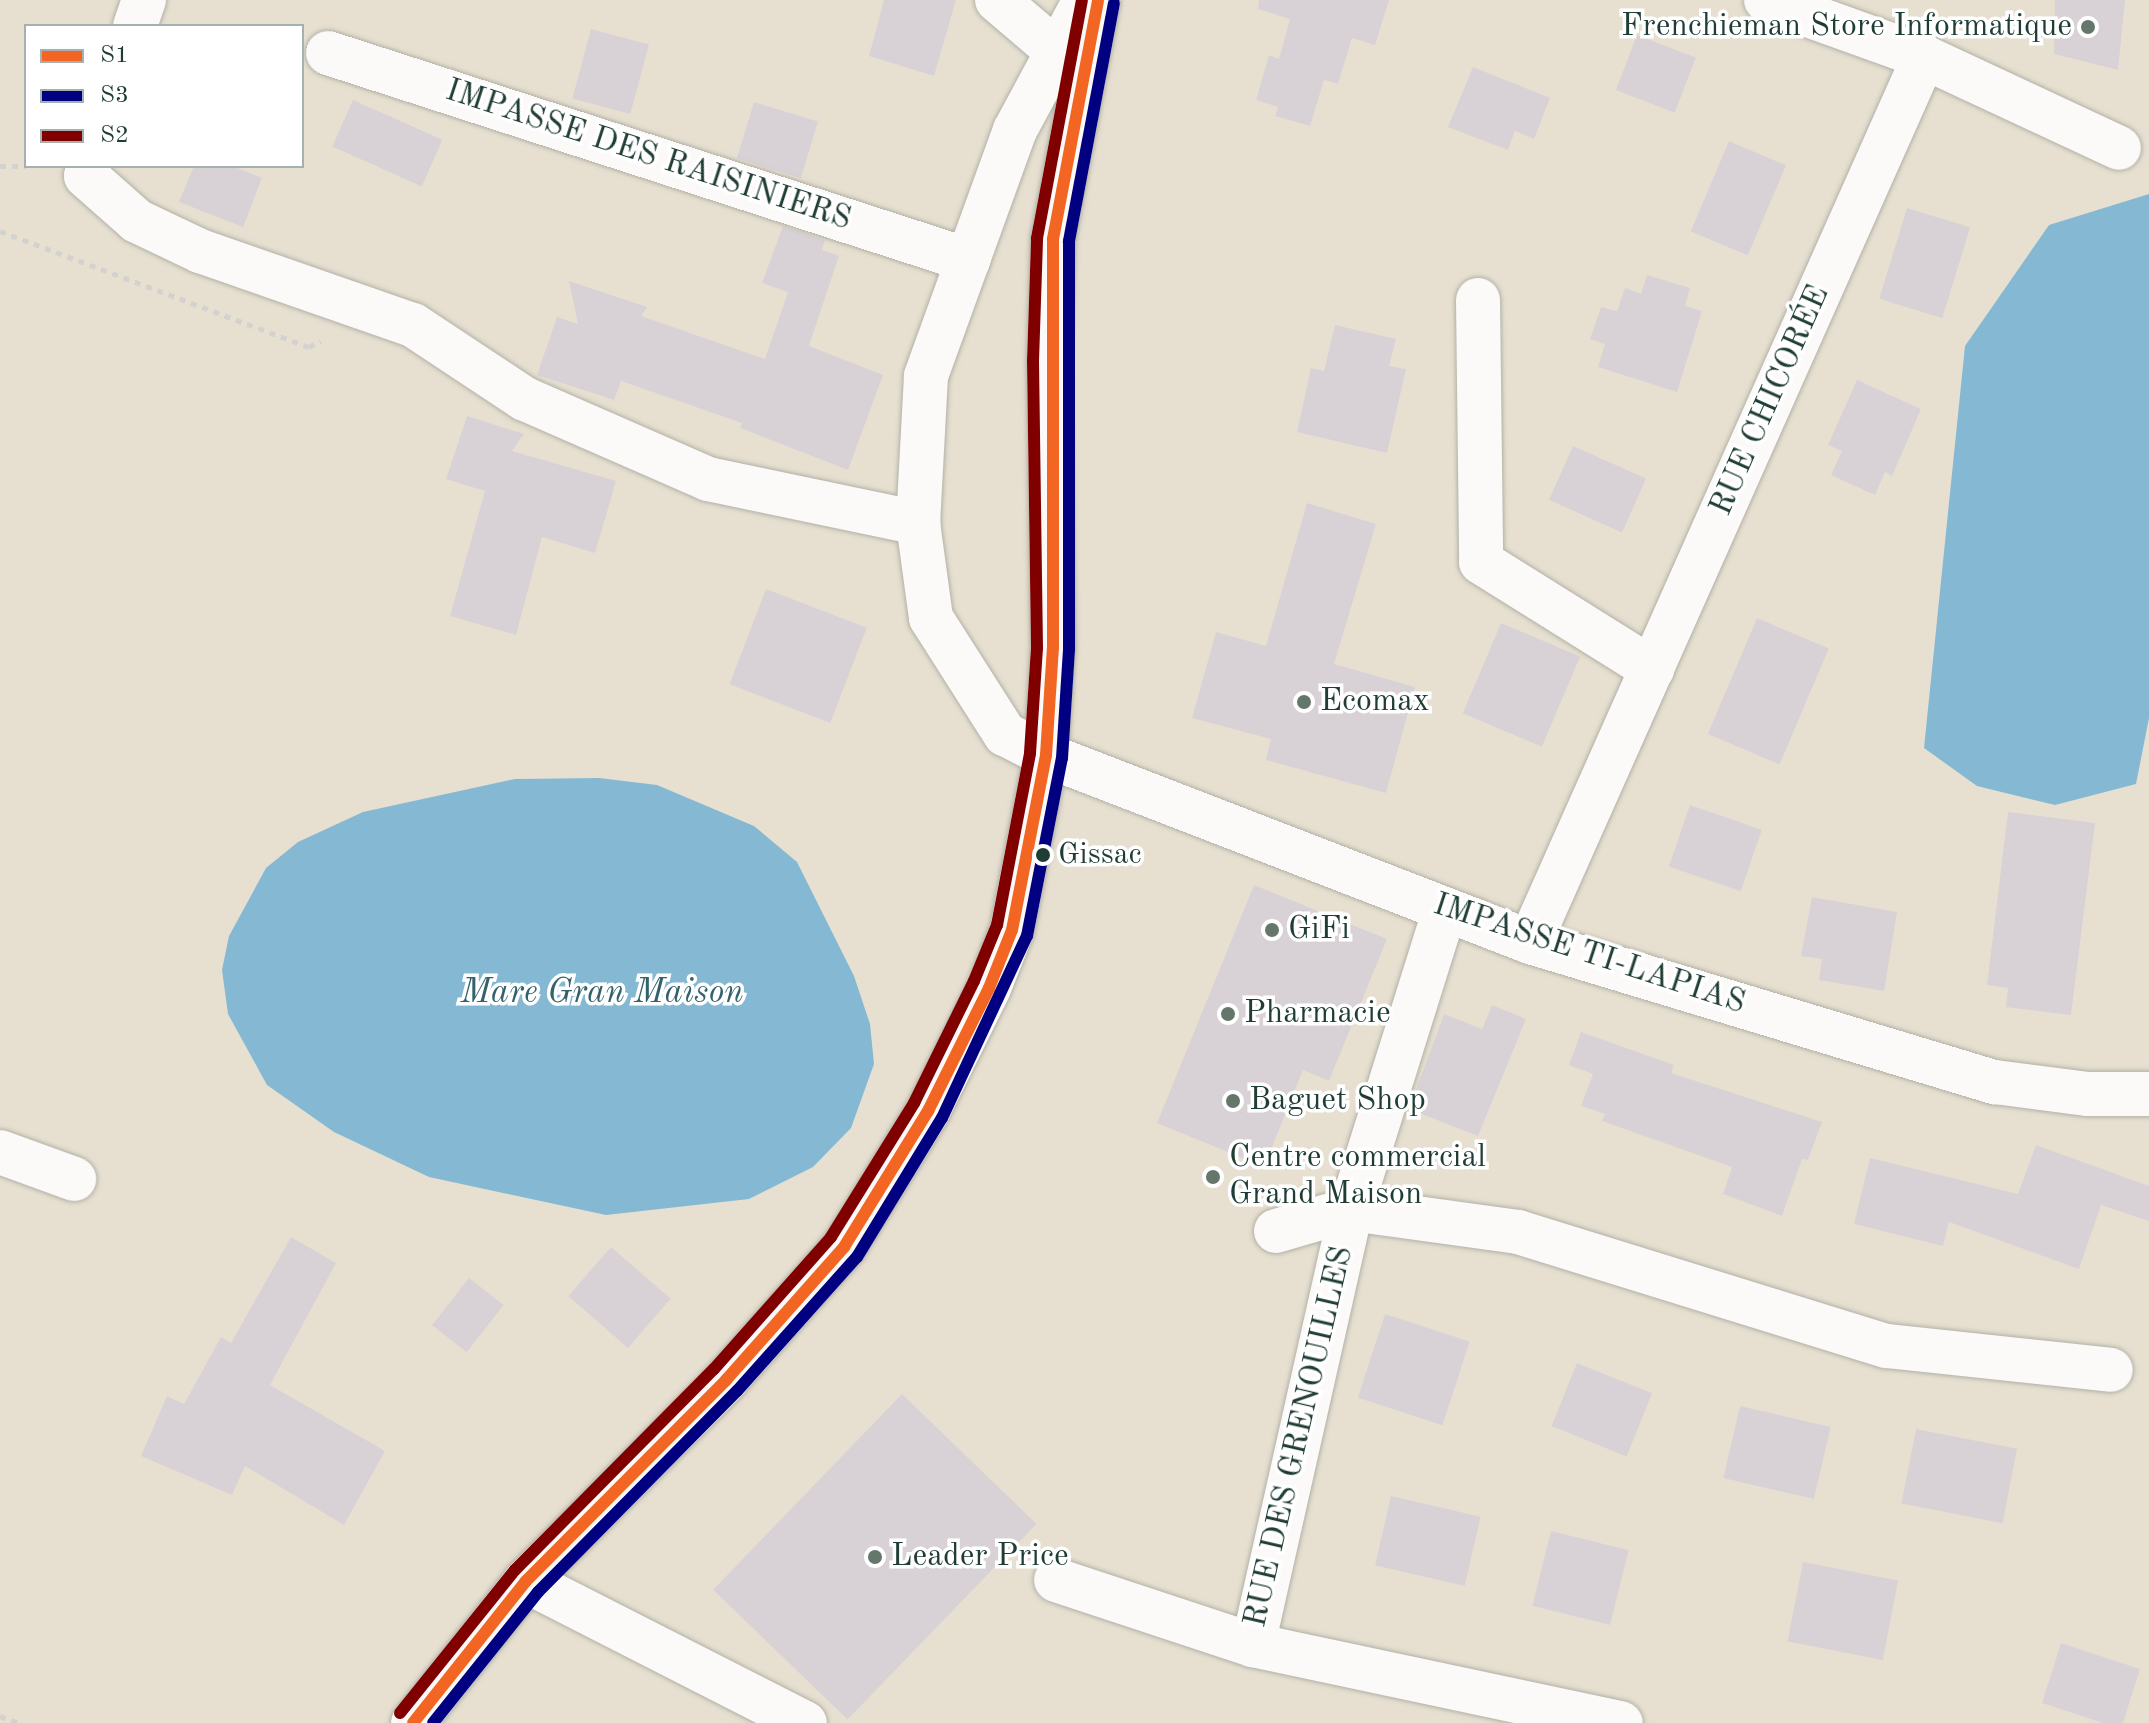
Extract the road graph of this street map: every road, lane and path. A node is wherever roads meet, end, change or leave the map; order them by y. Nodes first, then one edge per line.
1 (144, 0) edge
2 (997, 0) edge
3 (1085, 0) edge
4 (1098, 0) edge
5 (1766, 0) edge
6 (136, 24) edge
7 (1057, 51) junction
8 (328, 53) dead end
9 (1924, 57) junction
10 (2119, 148) dead end
11 (0, 166) edge
12 (24, 166) edge
13 (88, 171) edge
14 (968, 260) junction
15 (1478, 300) dead end
16 (918, 523) junction
17 (1652, 669) junction
18 (1046, 755) junction
19 (1445, 909) junction
20 (1530, 942) junction
21 (2149, 1094) edge
22 (0, 1152) edge
23 (74, 1179) dead end
24 (1351, 1209) junction
25 (1276, 1231) dead end
26 (2111, 1370) dead end
27 (1056, 1580) dead end
28 (526, 1581) junction
29 (1253, 1645) junction
30 (0, 1716) edge
31 (19, 1723) edge
32 (413, 1723) edge
33 (805, 1723) edge
34 (1621, 1723) edge

1 - 6 street
2 - 7 street
3 - 7 street, IMPASSE TI-LAPIAS
4 - 18 street
5 - 9 street
7 - 14 street, IMPASSE TI-LAPIAS
8 - 14 street, IMPASSE DES RAISINIERS
9 - 10 street
9 - 17 street, RUE CHICORÉE
11 - 12 path
13 - 16 street
14 - 16 street, IMPASSE TI-LAPIAS
15 - 17 street
16 - 18 street, IMPASSE TI-LAPIAS
17 - 20 street, RUE CHICORÉE
18 - 19 street, IMPASSE TI-LAPIAS
18 - 28 street
19 - 20 street, IMPASSE TI-LAPIAS
19 - 24 street, RUE DES GRENOUILLES
20 - 21 street, IMPASSE TI-LAPIAS
22 - 23 street
24 - 25 street
24 - 26 street
24 - 29 street, RUE DES GRENOUILLES
27 - 29 street
28 - 32 street
28 - 33 street
29 - 34 street
30 - 31 path

